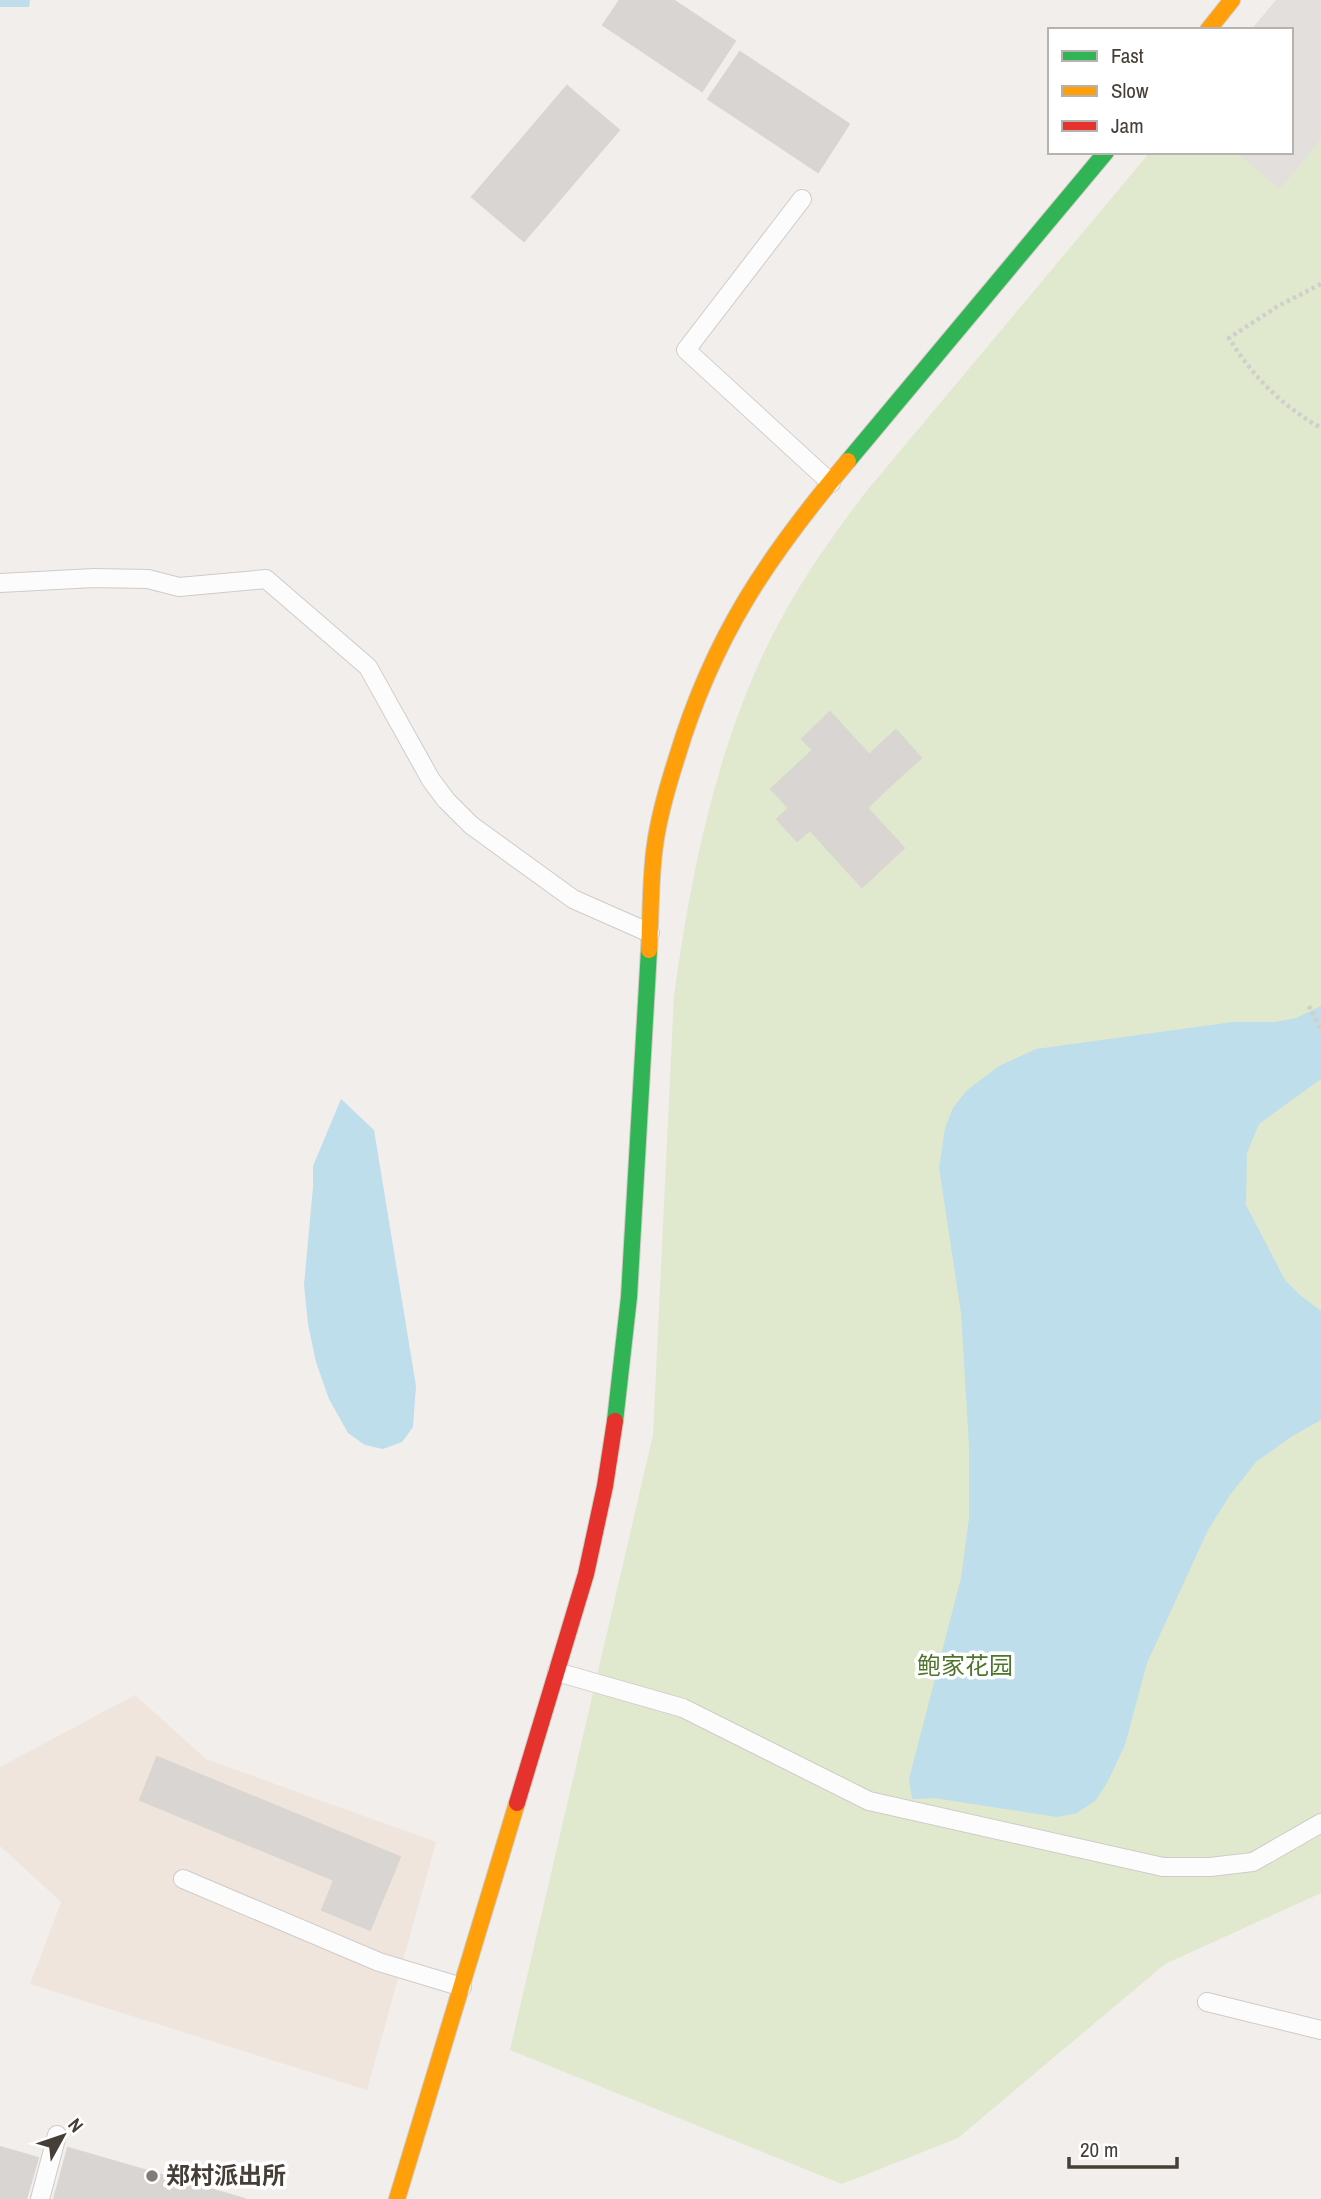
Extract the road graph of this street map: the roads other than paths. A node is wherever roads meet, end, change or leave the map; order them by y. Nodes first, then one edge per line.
1 (1232, 0) edge
2 (1210, 28) edge
3 (1104, 154) edge
4 (802, 199) dead end
5 (831, 483) junction
6 (0, 583) edge
7 (650, 933) junction
8 (557, 1672) junction
9 (1321, 1823) edge
10 (183, 1879) dead end
11 (462, 1987) junction
12 (1207, 2002) dead end
13 (1321, 2030) edge
14 (57, 2136) dead end
15 (40, 2199) edge
16 (397, 2199) edge

1 - 2 main road
3 - 5 main road
4 - 5 lane
5 - 7 main road
6 - 7 lane
7 - 8 main road
8 - 9 lane
8 - 11 main road
10 - 11 lane
11 - 16 main road
12 - 13 lane
14 - 15 lane

